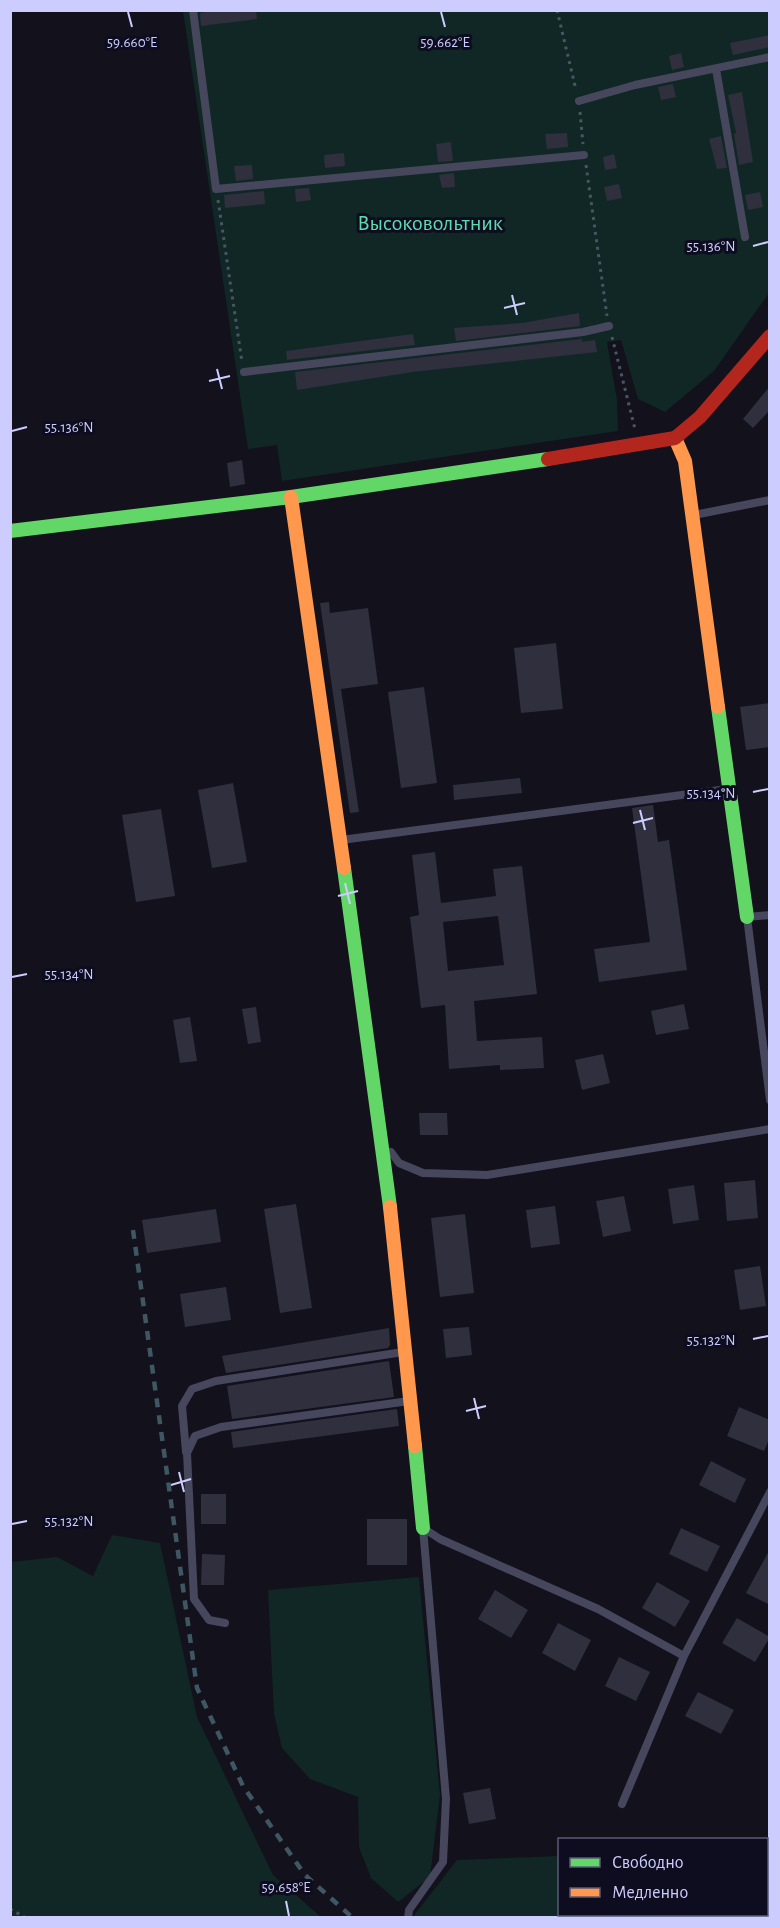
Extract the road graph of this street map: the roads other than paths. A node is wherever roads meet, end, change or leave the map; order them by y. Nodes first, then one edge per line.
1 (193, 10) edge
2 (770, 57) edge
3 (716, 69) junction
4 (579, 101) road end
5 (584, 155) road end
6 (745, 237) dead end
7 (609, 326) road end
8 (770, 336) edge
9 (244, 372) road end
10 (675, 438) junction
11 (291, 497) junction
12 (770, 500) edge
13 (693, 515) junction
14 (10, 531) edge
15 (728, 789) junction
16 (340, 841) junction
17 (770, 915) edge
18 (747, 917) junction
19 (770, 1100) edge
20 (770, 1129) edge
21 (383, 1142) junction
22 (405, 1351) junction
23 (410, 1401) junction
24 (187, 1453) junction
25 (770, 1492) edge
26 (423, 1528) junction
27 (225, 1623) dead end
28 (684, 1656) junction
29 (622, 1804) dead end
30 (408, 1917) edge

1 - 5 lane
2 - 3 lane
3 - 4 lane
3 - 6 lane
7 - 9 lane
8 - 10 street
10 - 11 street
10 - 13 street
11 - 14 street
11 - 16 street
12 - 13 lane
13 - 15 street
15 - 16 lane
15 - 18 street
16 - 21 street
17 - 18 lane
18 - 19 lane
20 - 21 lane
21 - 22 street
22 - 23 street
22 - 24 lane
23 - 24 lane
23 - 26 street
24 - 27 lane
25 - 28 lane
26 - 28 lane
26 - 30 lane
28 - 29 lane

